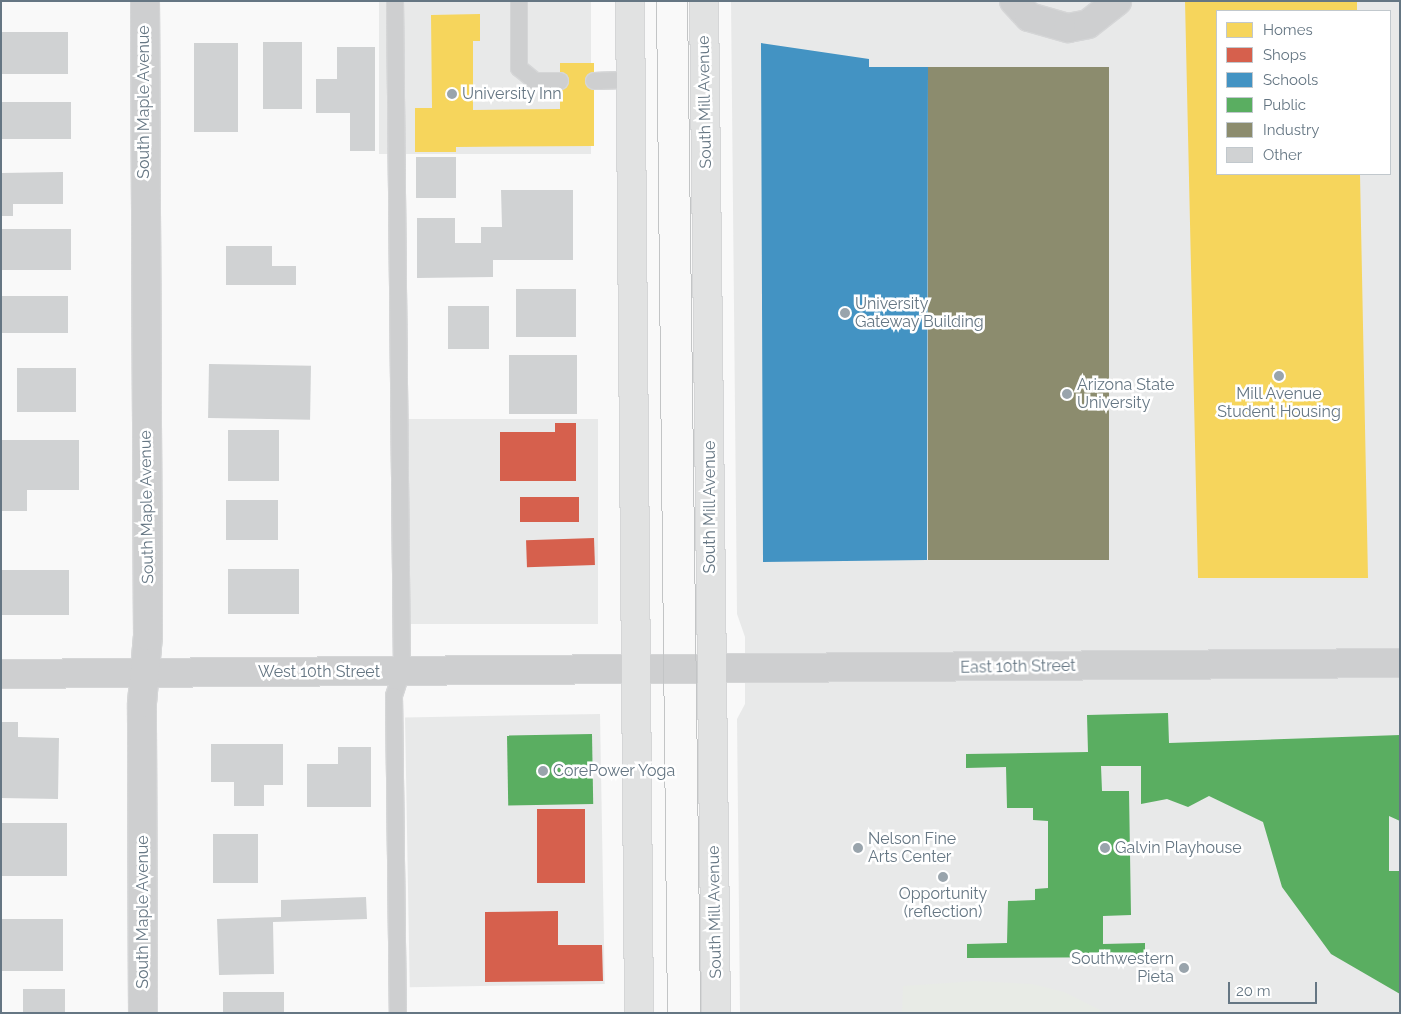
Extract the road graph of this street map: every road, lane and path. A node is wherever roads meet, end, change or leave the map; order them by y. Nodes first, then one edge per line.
1 (145, 1) edge
2 (395, 1) edge
3 (519, 1) edge
4 (630, 1) edge
5 (704, 1) edge
6 (1014, 1) edge
7 (1117, 1) edge
8 (631, 80) junction
9 (560, 82) dead end
10 (594, 82) dead end
11 (1400, 663) edge
12 (636, 668) junction
13 (713, 668) junction
14 (402, 671) junction
15 (143, 673) junction
16 (1, 674) edge
17 (144, 1013) edge
18 (398, 1013) edge
19 (639, 1013) edge
20 (716, 1013) edge

1 - 15 street, South Maple Avenue
2 - 14 lane
3 - 9 lane
4 - 8 main road
5 - 13 main road, South Mill Avenue
6 - 7 street
8 - 10 lane
8 - 12 main road
11 - 13 street, East 10th Street
12 - 13 street, East 10th Street
12 - 14 street, West 10th Street
12 - 19 main road
13 - 20 main road, South Mill Avenue
14 - 15 street, West 10th Street
14 - 18 lane
15 - 16 street, West 10th Street
15 - 17 street, South Maple Avenue

